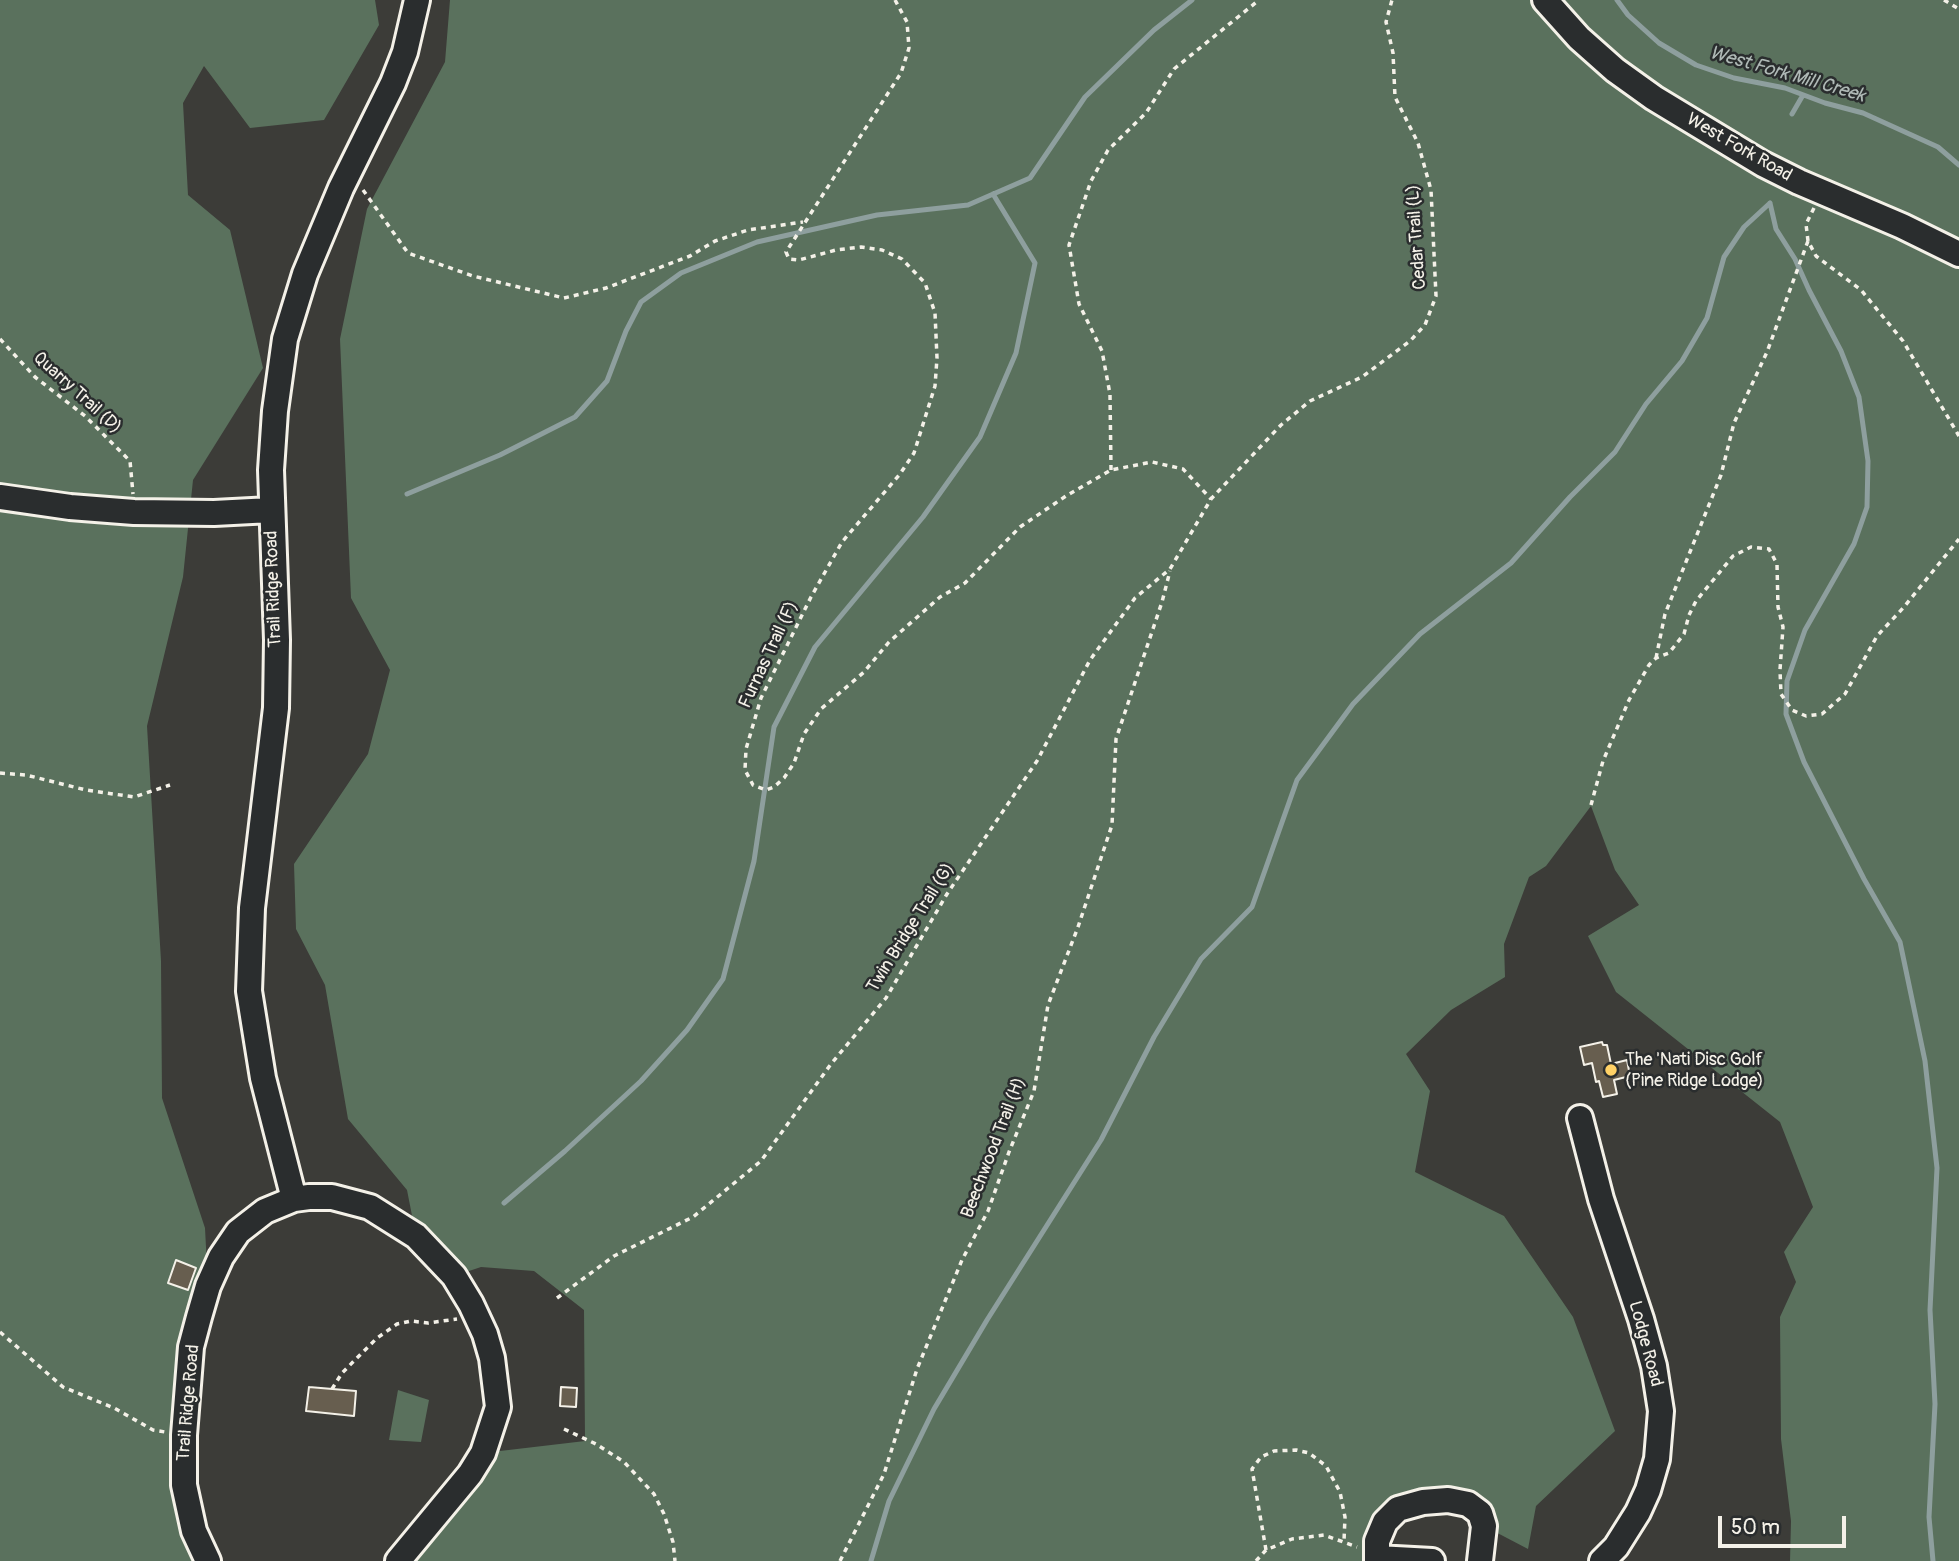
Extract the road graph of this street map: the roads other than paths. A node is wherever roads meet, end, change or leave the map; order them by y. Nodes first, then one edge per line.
1 (417, 0) edge
2 (1545, 0) edge
3 (1959, 254) edge
4 (0, 497) edge
5 (271, 510) junction
6 (1580, 1118) dead end
7 (294, 1199) junction
8 (1377, 1560) edge
9 (208, 1561) edge
10 (398, 1561) edge
11 (1432, 1561) edge
12 (1480, 1561) edge
13 (1602, 1561) edge

1 - 5 street, Trail Ridge Road
2 - 3 street, West Fork Road
4 - 5 street
5 - 7 street, Trail Ridge Road
6 - 13 street, Lodge Road
7 - 9 street, Trail Ridge Road
7 - 10 street, Trail Ridge Road
8 - 11 street
8 - 12 street

